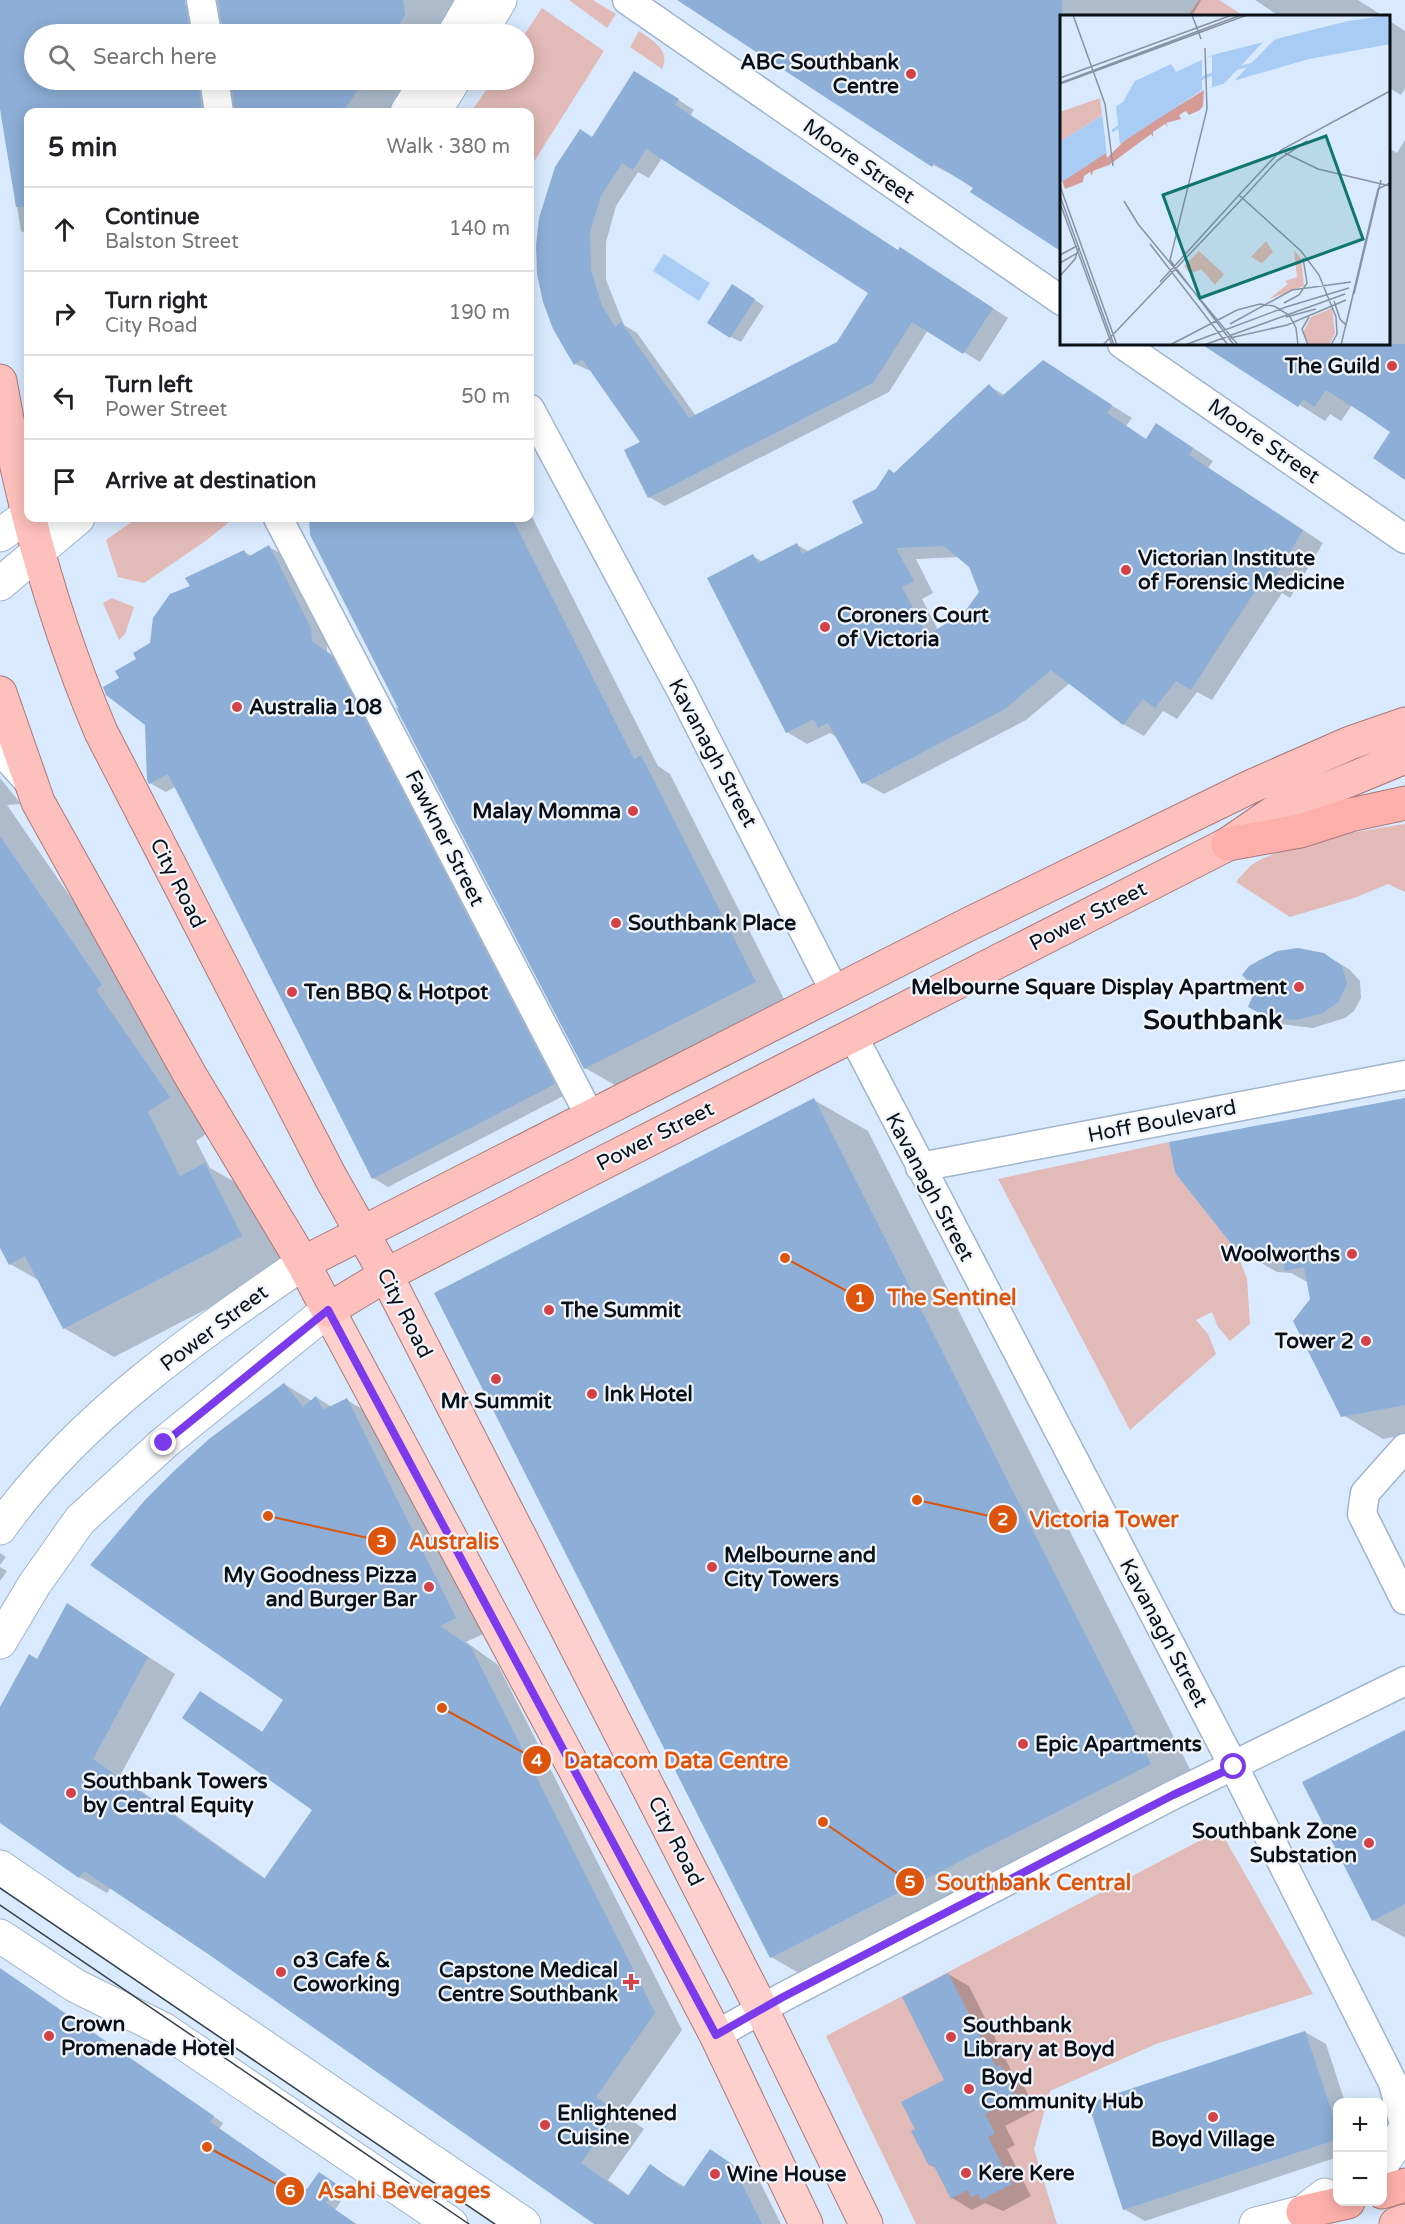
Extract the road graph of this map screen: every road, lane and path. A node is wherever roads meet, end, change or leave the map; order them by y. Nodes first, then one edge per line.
1 (201, 0) edge
2 (474, 0) edge
3 (500, 0) edge
4 (627, 0) edge
5 (205, 24) edge
6 (459, 24) edge
7 (486, 24) edge
8 (216, 90) edge
9 (421, 90) edge
10 (448, 90) edge
11 (218, 108) edge
12 (410, 108) edge
13 (436, 108) edge
14 (1060, 301) edge
15 (1123, 345) edge
16 (0, 381) edge
17 (534, 416) edge
18 (24, 496) edge
19 (24, 518) edge
20 (30, 522) edge
21 (73, 522) edge
22 (280, 522) edge
23 (0, 535) edge
24 (1405, 539) edge
25 (37, 551) junction
26 (0, 584) edge
27 (0, 693) edge
28 (1405, 724) edge
29 (0, 750) edge
30 (1405, 757) edge
31 (28, 781) junction
32 (1405, 803) edge
33 (1228, 844) junction
34 (835, 992) junction
35 (853, 1036) junction
36 (1405, 1075) edge
37 (591, 1118) junction
38 (612, 1158) junction
39 (920, 1167) junction
40 (362, 1232) junction
41 (303, 1263) junction
42 (386, 1275) junction
43 (328, 1310) junction
44 (1405, 1448) edge
45 (0, 1528) edge
46 (1405, 1600) edge
47 (0, 1642) edge
48 (1405, 1681) edge
49 (1234, 1767) junction
50 (0, 1867) edge
51 (0, 1936) edge
52 (762, 2010) junction
53 (716, 2035) junction
54 (1405, 2129) edge
55 (1387, 2158) edge
56 (1405, 2185) edge
57 (1387, 2191) edge
58 (1333, 2193) edge
59 (1333, 2205) edge
60 (1303, 2211) junction
61 (1405, 2221) edge
62 (451, 2224) edge
63 (524, 2224) edge
64 (806, 2224) edge
65 (866, 2224) edge
66 (1256, 2224) edge
67 (1396, 2224) edge

1 - 5 street
2 - 6 street
3 - 7 street
4 - 14 street, Moore Street
8 - 11 street
9 - 12 street
10 - 13 street
15 - 24 street, Moore Street
16 - 18 highway, City Road
17 - 34 street, Kavanagh Street
19 - 23 street
20 - 25 highway, City Road
21 - 25 street
22 - 37 street, Fawkner Street
25 - 26 street
25 - 40 highway, City Road
27 - 31 highway
28 - 34 highway, Power Street
29 - 31 street
30 - 33 highway, Power Street
31 - 41 highway
32 - 33 highway
33 - 35 highway, Power Street
34 - 35 highway, Kavanagh Street
34 - 37 highway, Power Street
35 - 38 highway, Power Street
35 - 39 street, Kavanagh Street
36 - 39 street, Hoff Boulevard
37 - 38 highway, Fawkner Street
37 - 40 highway, Power Street
38 - 42 highway, Power Street
39 - 49 street, Kavanagh Street
40 - 41 highway, Power Street
40 - 42 highway, City Road
41 - 43 highway
41 - 45 street, Power Street
42 - 43 highway, Power Street
42 - 52 main road, City Road
43 - 47 street, Power Street
43 - 53 main road
44 - 46 street
48 - 49 street
49 - 52 street
49 - 54 street, Kavanagh Street
50 - 63 street
51 - 62 street
52 - 53 street
52 - 65 main road, City Road
53 - 64 main road
54 - 55 street
56 - 57 highway
58 - 60 street
59 - 60 highway
60 - 66 street
61 - 67 highway

